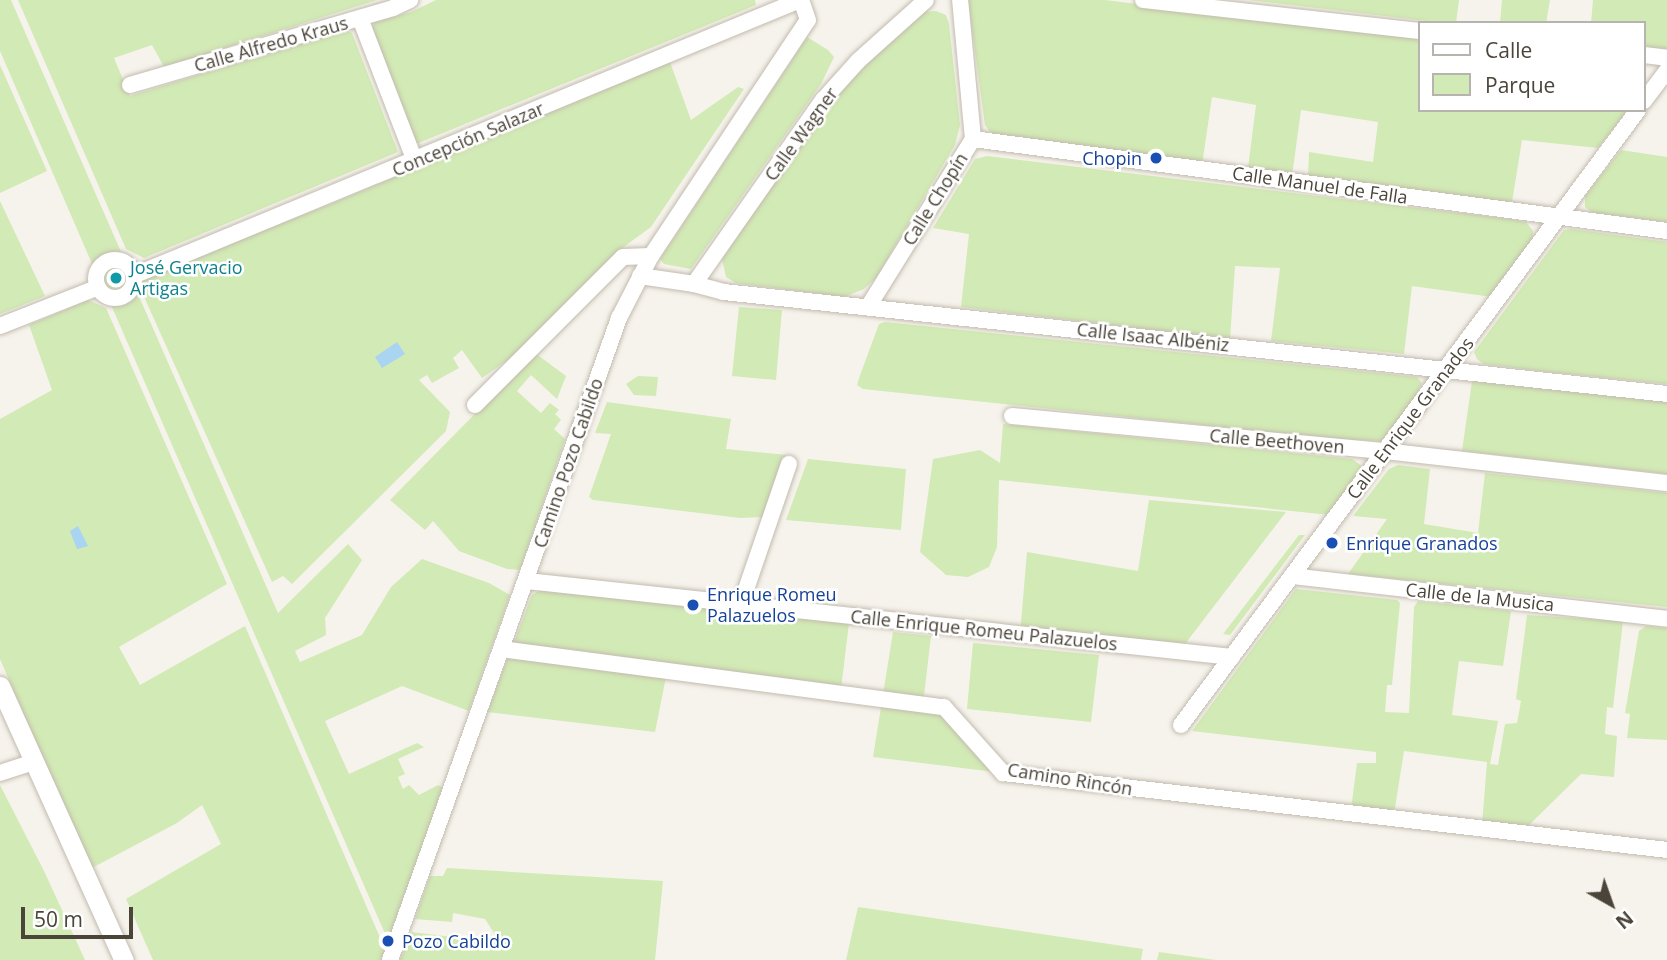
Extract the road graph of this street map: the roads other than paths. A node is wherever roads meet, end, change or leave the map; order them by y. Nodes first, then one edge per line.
1 (410, 0) edge
2 (800, 0) edge
3 (926, 0) edge
4 (960, 0) edge
5 (1143, 0) edge
6 (360, 18) junction
7 (1418, 31) edge
8 (1646, 55) edge
9 (1667, 58) edge
10 (1667, 70) edge
11 (130, 85) dead end
12 (1646, 98) edge
13 (1637, 112) edge
14 (973, 139) junction
15 (415, 162) junction
16 (1559, 217) junction
17 (1667, 231) edge
18 (651, 256) junction
19 (135, 275) junction
20 (640, 276) junction
21 (694, 284) junction
22 (96, 288) junction
23 (868, 307) junction
24 (0, 326) edge
25 (1446, 368) junction
26 (1667, 394) edge
27 (475, 405) dead end
28 (1012, 416) dead end
29 (1385, 452) junction
30 (789, 464) dead end
31 (1667, 483) edge
32 (1292, 576) junction
33 (527, 581) junction
34 (741, 604) junction
35 (1667, 619) edge
36 (501, 649) junction
37 (1232, 657) junction
38 (0, 686) edge
39 (1181, 725) dead end
40 (33, 762) junction
41 (0, 773) edge
42 (1667, 850) edge
43 (124, 960) edge
44 (390, 960) edge

1 - 6 street, Calle Alfredo Kraus
2 - 15 street, Concepción Salazar
2 - 18 street, Camino Pozo Cabildo
3 - 21 street, Calle Wagner
4 - 14 street, Calle Chopín
5 - 7 street
6 - 11 street, Calle Alfredo Kraus
6 - 15 street
8 - 9 street
10 - 12 street
13 - 16 street, Calle Enrique Granados
14 - 16 street, Calle Manuel de Falla
14 - 23 street, Calle Chopín
15 - 19 street, Concepción Salazar
16 - 17 street, Calle Manuel de Falla
16 - 25 street, Calle Enrique Granados
18 - 20 street, Camino Pozo Cabildo
18 - 27 street
19 - 22 street
19 - 22 street
20 - 21 street, Calle Isaac Albéniz
20 - 33 street, Camino Pozo Cabildo
21 - 23 street, Calle Isaac Albéniz
22 - 24 street
23 - 25 street, Calle Isaac Albéniz
25 - 26 street, Calle Isaac Albéniz
25 - 29 street, Calle Enrique Granados
28 - 29 street, Calle Beethoven
29 - 31 street, Calle Beethoven
29 - 32 street, Calle Enrique Granados
30 - 34 street
32 - 35 street, Calle de la Musica
32 - 37 street, Calle Enrique Granados
33 - 34 street, Calle Enrique Romeu Palazuelos
33 - 36 street, Camino Pozo Cabildo
34 - 37 street, Calle Enrique Romeu Palazuelos
36 - 42 street, Camino Rincón
36 - 44 street, Camino Pozo Cabildo
37 - 39 street, Calle Enrique Granados
38 - 40 street
40 - 41 street
40 - 43 street

